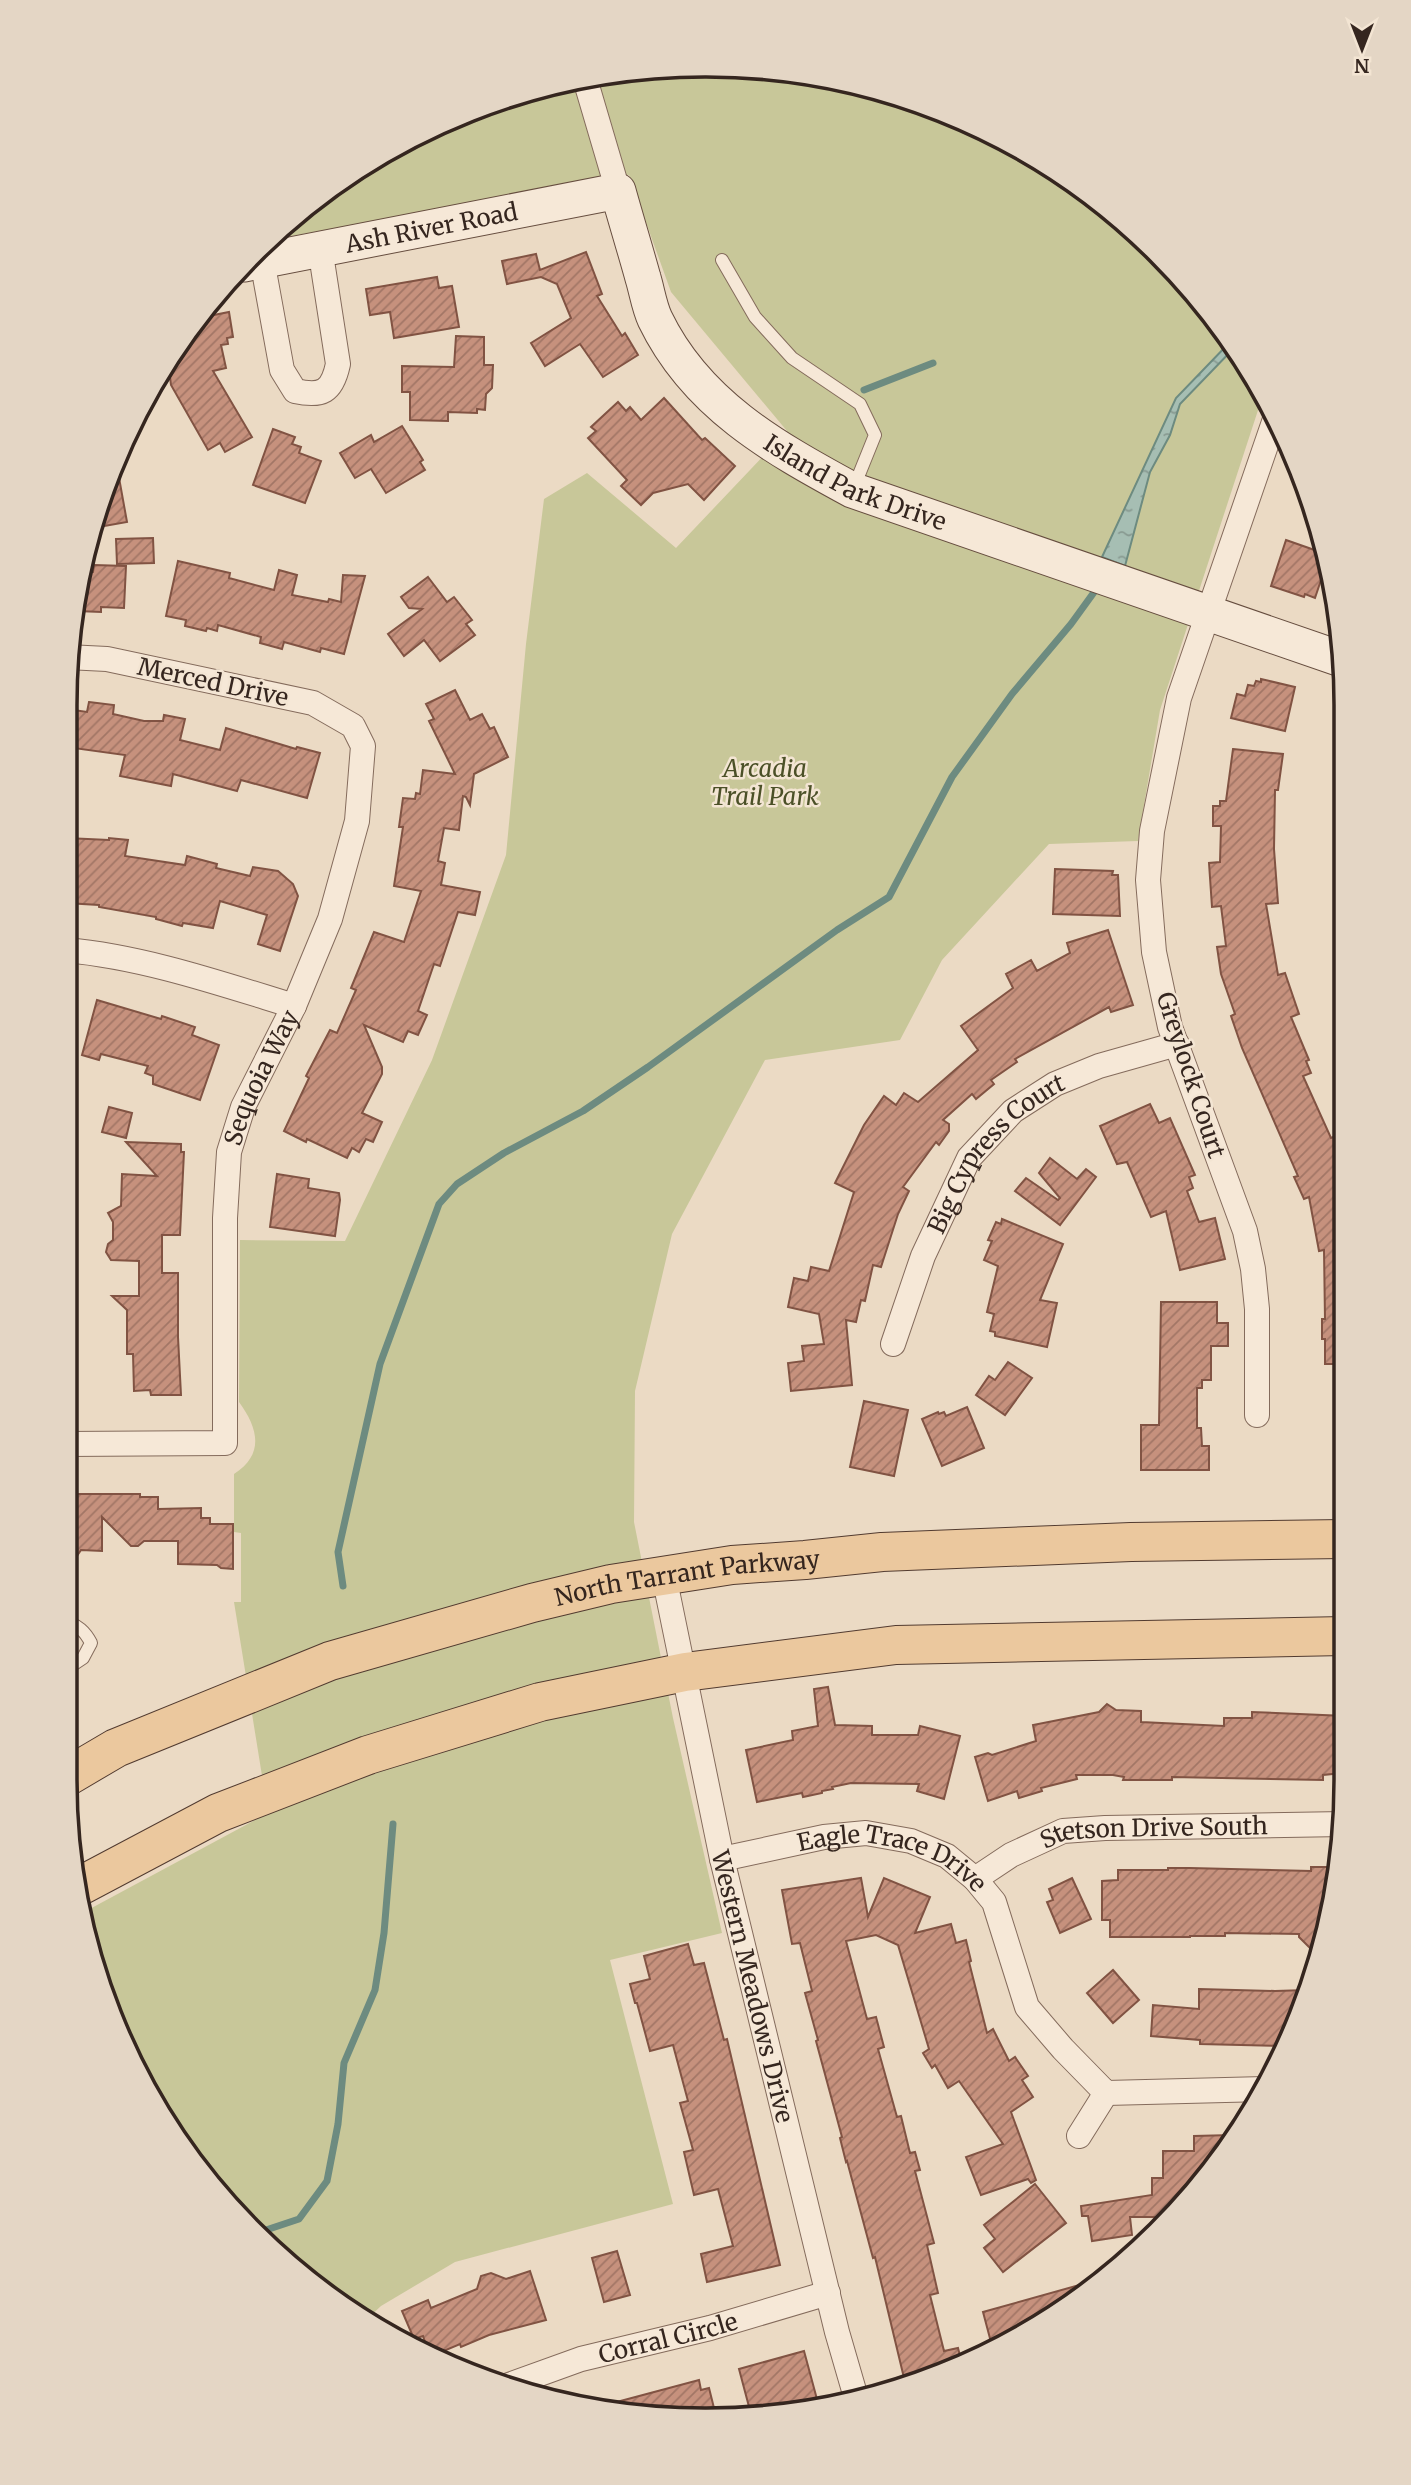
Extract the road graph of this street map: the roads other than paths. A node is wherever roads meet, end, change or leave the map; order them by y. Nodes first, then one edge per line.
1 (588, 88) edge
2 (618, 191) junction
3 (320, 248) junction
4 (262, 260) edge
5 (722, 260) dead end
6 (255, 268) edge
7 (1270, 431) edge
8 (852, 491) junction
9 (1194, 608) junction
10 (1332, 656) edge
11 (79, 658) edge
12 (353, 726) joint
13 (77, 951) edge
14 (293, 1006) junction
15 (1177, 1044) junction
16 (892, 1344) dead end
17 (1257, 1415) dead end
18 (77, 1444) edge
19 (1334, 1539) edge
20 (664, 1576) junction
21 (77, 1627) edge
22 (1334, 1636) edge
23 (77, 1662) edge
24 (685, 1672) junction
25 (77, 1771) edge
26 (1333, 1824) edge
27 (722, 1859) junction
28 (975, 1879) junction
29 (86, 1883) edge
30 (1252, 2090) edge
31 (1106, 2093) junction
32 (1079, 2136) dead end
33 (828, 2293) junction
34 (522, 2381) edge
35 (854, 2390) edge

1 - 2 street, Island Park Drive
2 - 3 street, Ash River Road
2 - 8 street, Island Park Drive
3 - 4 street, Ash River Road
3 - 6 street
5 - 8 lane
7 - 9 street, Greylock Court
8 - 9 street, Island Park Drive
9 - 10 street, Island Park Drive
9 - 15 street, Greylock Court
11 - 12 street, Merced Drive
12 - 14 street, Sequoia Way
13 - 14 street
14 - 18 street, Sequoia Way
15 - 16 street, Big Cypress Court
15 - 17 street, Greylock Court
19 - 20 main road, North Tarrant Parkway
20 - 24 street, Western Meadows Drive
20 - 25 main road, North Tarrant Parkway
21 - 23 lane
22 - 24 main road
24 - 27 street, Western Meadows Drive
24 - 29 main road
26 - 28 street, Stetson Drive South
27 - 28 street, Eagle Trace Drive
27 - 33 street, Western Meadows Drive
28 - 31 street, Eagle Trace Drive
30 - 31 street
31 - 32 street
33 - 34 street, Corral Circle
33 - 35 street, Western Meadows Drive

